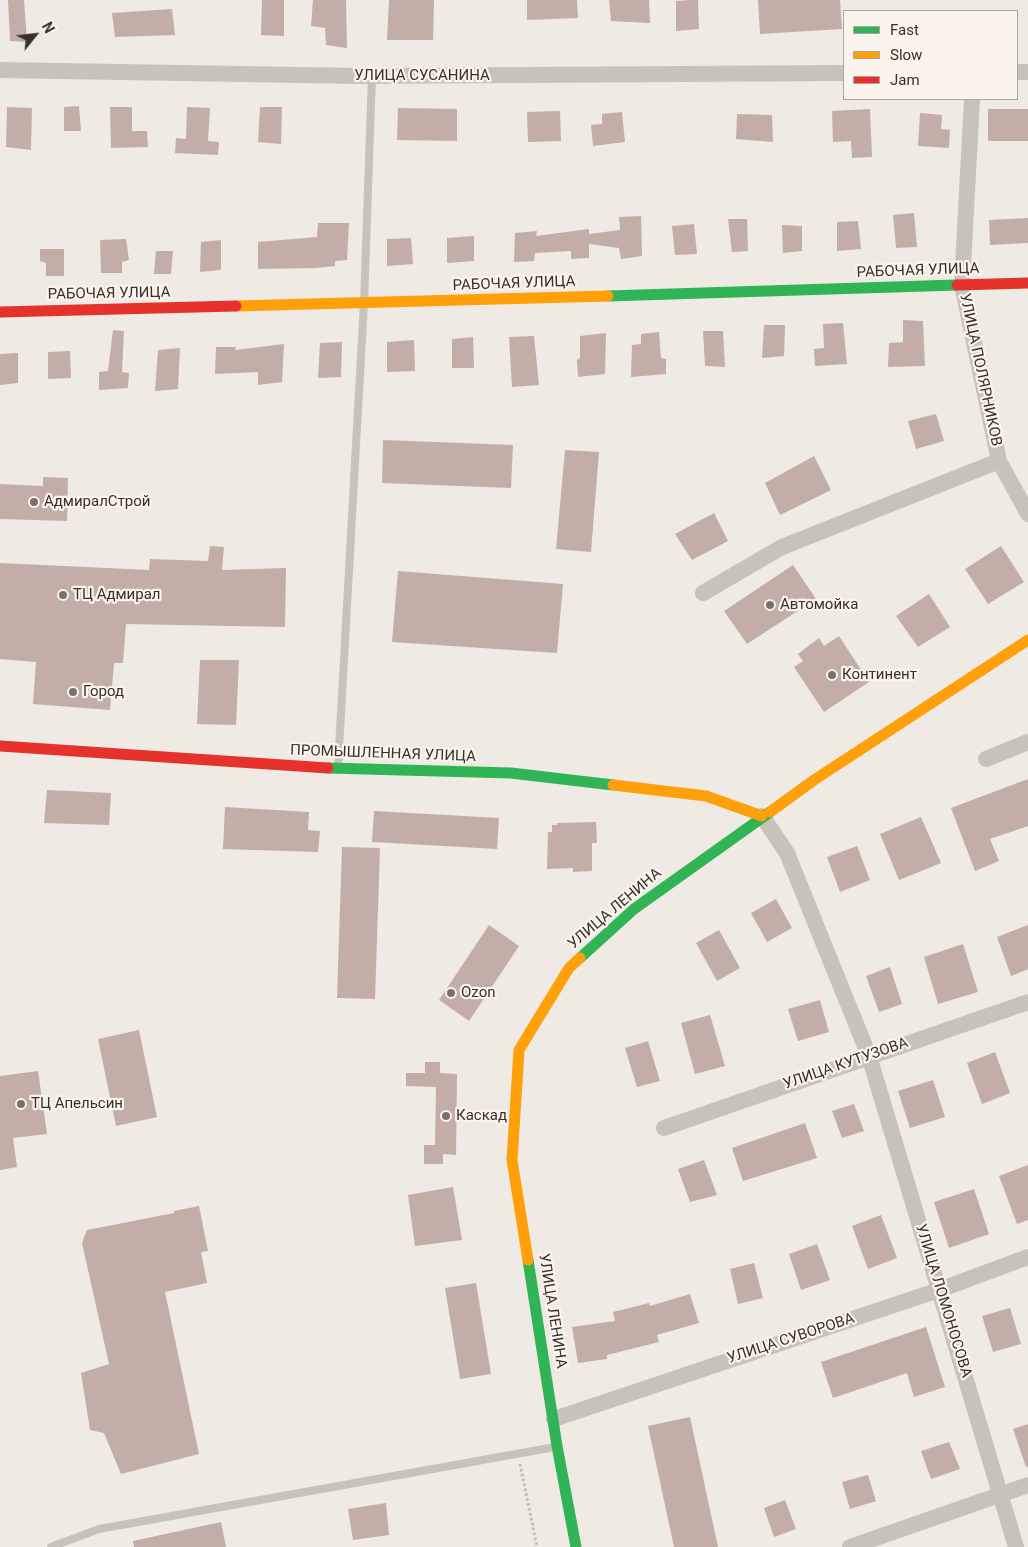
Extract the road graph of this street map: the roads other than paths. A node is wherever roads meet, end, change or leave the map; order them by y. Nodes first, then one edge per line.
1 (0, 70) edge
2 (843, 73) edge
3 (372, 76) junction
4 (972, 100) edge
5 (1028, 283) edge
6 (962, 285) junction
7 (364, 303) junction
8 (0, 312) edge
9 (999, 461) junction
10 (1028, 514) edge
11 (703, 593) dead end
12 (1028, 640) edge
13 (1028, 742) edge
14 (0, 746) edge
15 (986, 759) dead end
16 (338, 768) junction
17 (762, 816) junction
18 (1028, 1002) edge
19 (869, 1056) junction
20 (664, 1128) dead end
21 (1028, 1257) edge
22 (939, 1290) junction
23 (554, 1419) junction
24 (557, 1446) junction
25 (1028, 1485) edge
26 (1002, 1494) junction
27 (52, 1547) edge
28 (576, 1547) edge
29 (850, 1547) edge
30 (1016, 1547) edge

1 - 3 street, УЛИЦА СУСАНИНА
2 - 3 street, УЛИЦА СУСАНИНА
3 - 7 lane
4 - 6 street, УЛИЦА ПОЛЯРНИКОВ
5 - 6 street, РАБОЧАЯ УЛИЦА
6 - 7 street, РАБОЧАЯ УЛИЦА
6 - 9 street, УЛИЦА ПОЛЯРНИКОВ
7 - 8 street, РАБОЧАЯ УЛИЦА
7 - 16 lane
9 - 10 street, УЛИЦА ПОЛЯРНИКОВ
9 - 11 street
12 - 17 street, УЛИЦА ЛЕНИНА
13 - 15 street
14 - 16 street, ПРОМЫШЛЕННАЯ УЛИЦА
16 - 17 street, ПРОМЫШЛЕННАЯ УЛИЦА
17 - 19 street, УЛИЦА ЛОМОНОСОВА
17 - 23 street, УЛИЦА ЛЕНИНА
18 - 19 street, УЛИЦА КУТУЗОВА
19 - 20 street, УЛИЦА КУТУЗОВА
19 - 22 street, УЛИЦА ЛОМОНОСОВА
21 - 22 street, УЛИЦА СУВОРОВА
22 - 23 street, УЛИЦА СУВОРОВА
22 - 26 street, УЛИЦА ЛОМОНОСОВА
23 - 24 street, УЛИЦА ЛЕНИНА
24 - 27 lane
24 - 28 street, УЛИЦА ЛЕНИНА
25 - 26 street
26 - 29 street
26 - 30 street, УЛИЦА ЛОМОНОСОВА

